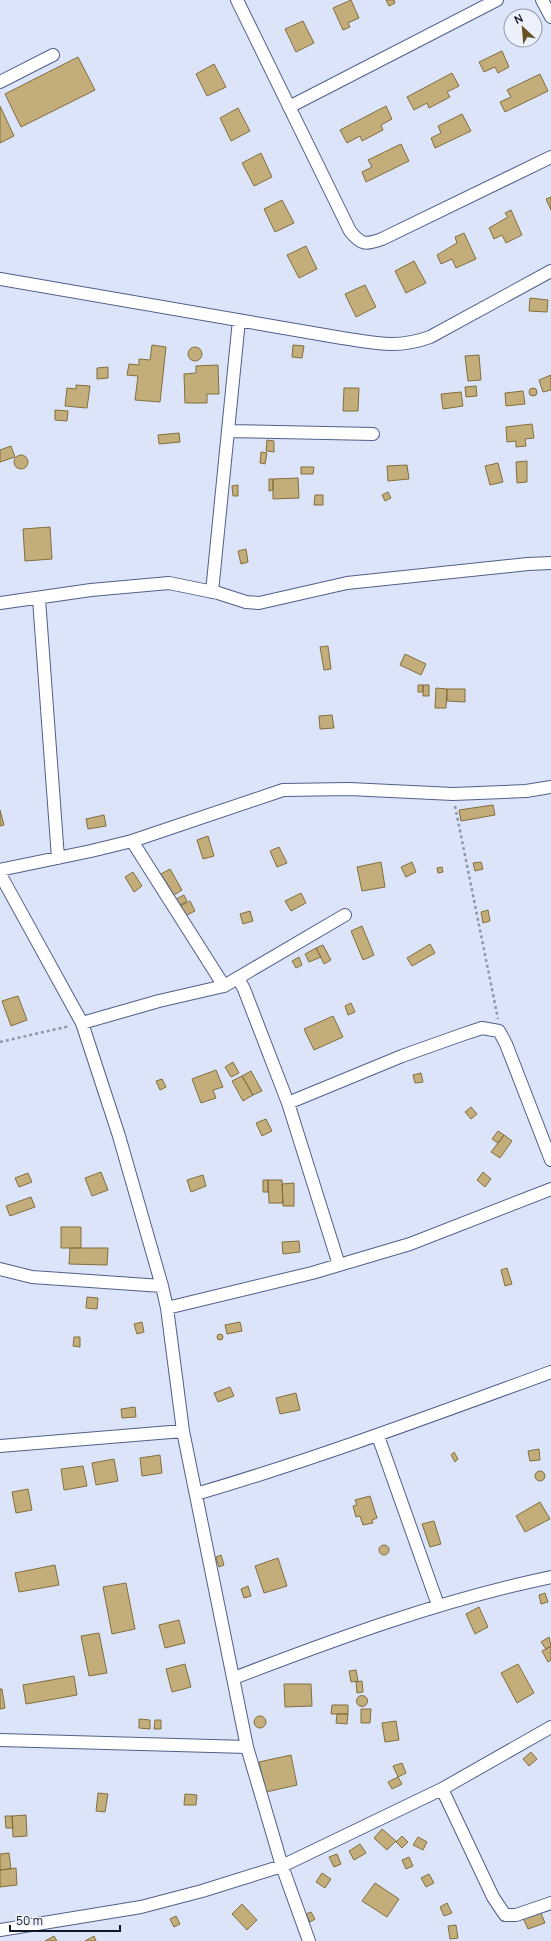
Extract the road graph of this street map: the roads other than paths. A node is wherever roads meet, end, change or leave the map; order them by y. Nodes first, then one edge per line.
1 (237, 0) edge
2 (497, 0) edge
3 (542, 0) edge
4 (551, 17) edge
5 (53, 55) dead end
6 (0, 82) edge
7 (289, 108) junction
8 (551, 156) edge
9 (551, 271) edge
10 (0, 279) edge
11 (239, 320) junction
12 (228, 431) junction
13 (373, 434) dead end
14 (551, 563) edge
15 (212, 592) junction
16 (39, 599) junction
17 (0, 602) edge
18 (551, 788) edge
19 (132, 841) junction
20 (58, 858) junction
21 (0, 870) edge
22 (0, 874) edge
23 (345, 915) dead end
24 (238, 978) junction
25 (224, 986) junction
26 (82, 1023) junction
27 (288, 1103) junction
28 (551, 1160) edge
29 (551, 1189) edge
30 (339, 1265) junction
31 (0, 1269) edge
32 (162, 1286) junction
33 (167, 1308) junction
34 (551, 1372) edge
35 (183, 1431) junction
36 (378, 1436) junction
37 (0, 1446) edge
38 (196, 1494) junction
39 (551, 1577) edge
40 (438, 1605) junction
41 (234, 1678) junction
42 (551, 1727) edge
43 (0, 1740) edge
44 (247, 1747) junction
45 (442, 1789) junction
46 (282, 1866) junction
47 (551, 1903) edge
48 (0, 1930) edge
49 (309, 1941) edge

1 - 7 street
2 - 7 street
3 - 4 street
5 - 6 street
7 - 8 street
9 - 11 street
10 - 11 street
11 - 12 street
12 - 13 street
12 - 15 street
14 - 15 street
15 - 16 street
16 - 17 street
16 - 20 street
18 - 19 street
19 - 20 street
19 - 25 street
20 - 21 street
22 - 26 street
23 - 24 street
24 - 25 street
24 - 27 street
25 - 26 street
26 - 32 street
27 - 28 street
27 - 30 street
29 - 30 street
30 - 33 street
31 - 32 street
32 - 33 street
33 - 35 street
34 - 36 street
35 - 37 street
35 - 38 street
36 - 38 street
36 - 40 street
38 - 41 street
39 - 40 street
40 - 41 street
41 - 44 street
42 - 45 street
43 - 44 street
44 - 46 street
45 - 46 street
45 - 47 street
46 - 48 street
46 - 49 street

